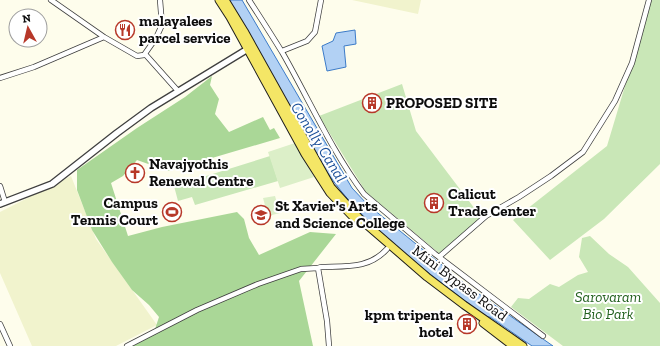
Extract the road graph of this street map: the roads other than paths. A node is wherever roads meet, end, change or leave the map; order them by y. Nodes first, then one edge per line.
1 (52, 0) edge
2 (160, 0) edge
3 (219, 0) edge
4 (225, 0) edge
5 (249, 0) edge
6 (321, 0) edge
7 (649, 0) edge
8 (104, 37) junction
9 (250, 48) junction
10 (282, 52) junction
11 (145, 54) junction
12 (0, 77) edge
13 (178, 91) junction
14 (0, 186) edge
15 (2, 203) edge
16 (388, 249) junction
17 (439, 257) junction
18 (318, 268) junction
19 (0, 324) edge
20 (2, 332) edge
21 (543, 336) dead end
22 (10, 346) edge
23 (127, 346) edge
24 (329, 346) edge
25 (513, 346) edge
26 (523, 346) edge

1 - 8 street
2 - 11 street
3 - 9 main road, Mini Bypass Road
4 - 9 main road, Mini Bypass Road
5 - 10 street
6 - 10 street
7 - 17 street
8 - 11 street
8 - 12 street
9 - 13 street
9 - 16 main road, Mini Bypass Road
9 - 26 main road, Mini Bypass Road
10 - 17 street
11 - 13 street
13 - 15 street
14 - 15 street
16 - 18 street
16 - 25 main road, Mini Bypass Road
17 - 21 street
18 - 23 street
18 - 24 street
19 - 20 street
20 - 22 street

